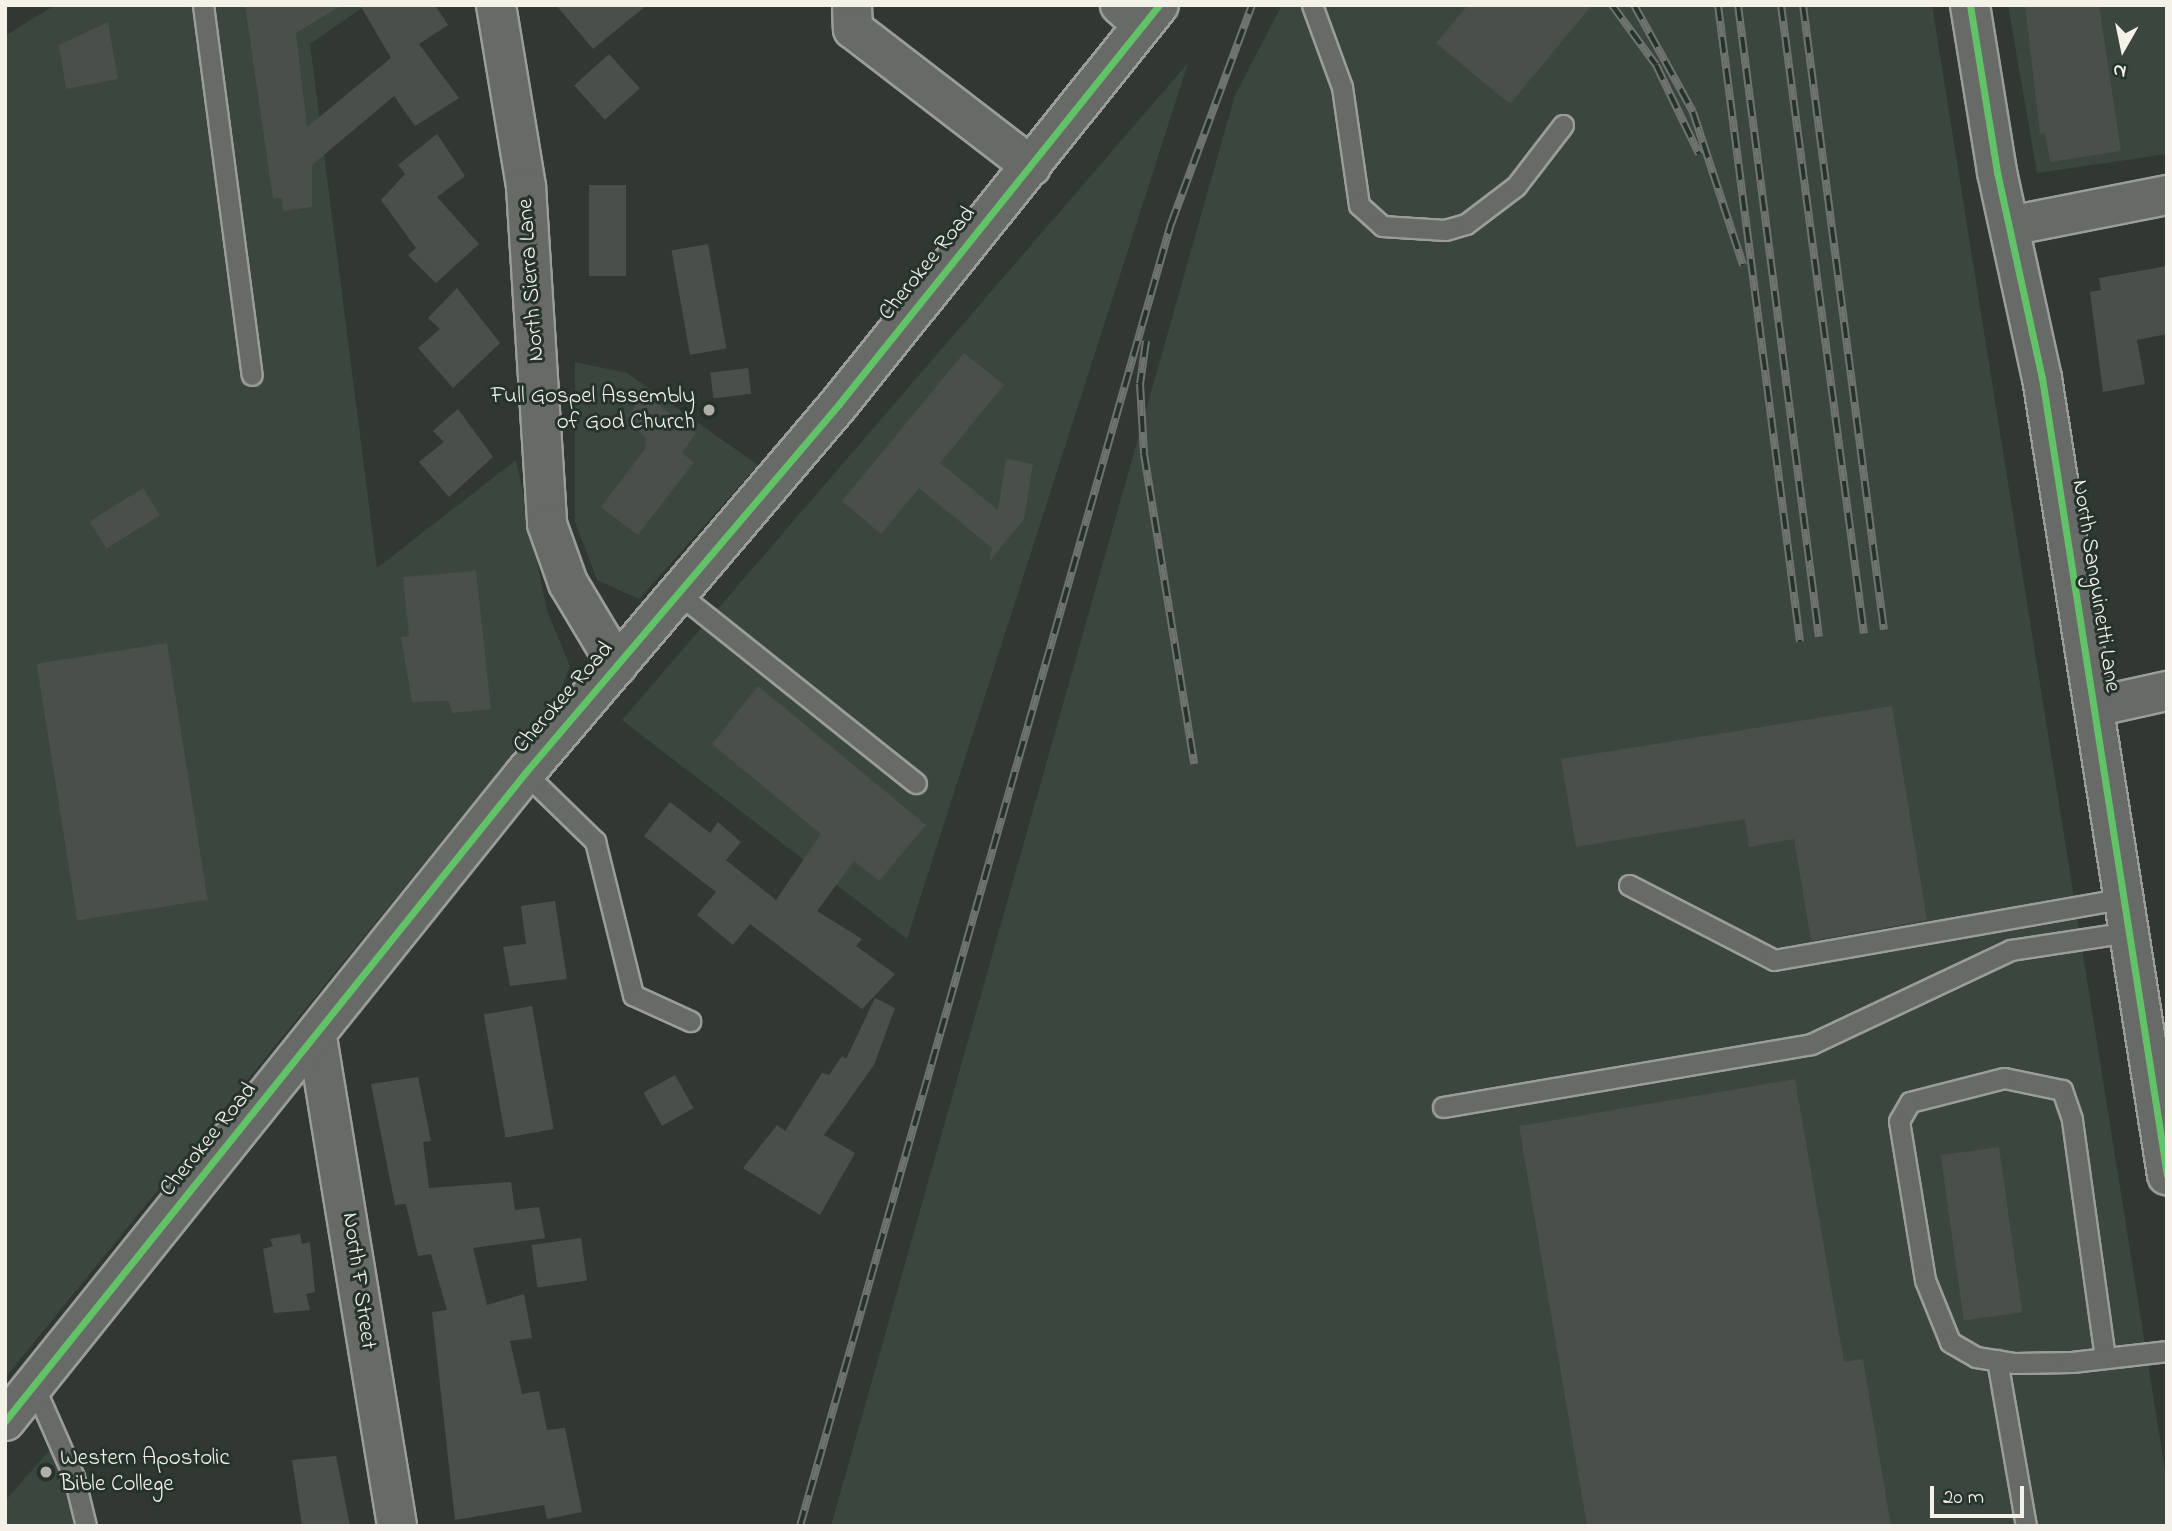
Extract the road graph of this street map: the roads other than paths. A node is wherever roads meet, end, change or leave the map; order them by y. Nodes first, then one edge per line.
1 (203, 5) edge
2 (496, 5) edge
3 (852, 5) edge
4 (1312, 5) edge
5 (1970, 5) edge
6 (1141, 12) edge
7 (1563, 125) dead end
8 (1031, 166) junction
9 (2167, 195) edge
10 (2010, 226) junction
11 (252, 374) dead end
12 (679, 594) junction
13 (617, 664) junction
14 (2167, 691) edge
15 (2094, 707) junction
16 (525, 773) junction
17 (916, 783) dead end
18 (1629, 885) dead end
19 (2127, 915) junction
20 (690, 1021) dead end
21 (317, 1037) junction
22 (1443, 1107) dead end
23 (2167, 1175) edge
24 (2167, 1351) edge
25 (2105, 1358) junction
26 (1997, 1360) junction
27 (34, 1386) junction
28 (5, 1421) edge
29 (86, 1526) edge
30 (397, 1526) edge
31 (2025, 1526) edge

1 - 11 lane
2 - 13 street, North Sierra Lane
3 - 8 street
4 - 7 lane
5 - 10 street, North Sanguinetti Lane
6 - 8 street, Cherokee Road
8 - 12 street, Cherokee Road
9 - 10 street
10 - 15 street, North Sanguinetti Lane
12 - 13 street, Cherokee Road
12 - 17 lane
13 - 16 street, Cherokee Road
14 - 15 street
15 - 19 street, North Sanguinetti Lane
16 - 20 lane
16 - 21 street, Cherokee Road
18 - 19 lane
19 - 22 lane
19 - 23 street, North Sanguinetti Lane
21 - 27 street, Cherokee Road
21 - 30 street, North F Street
24 - 25 lane
25 - 26 lane
25 - 26 lane
26 - 31 lane
27 - 28 street, Cherokee Road
27 - 29 lane

